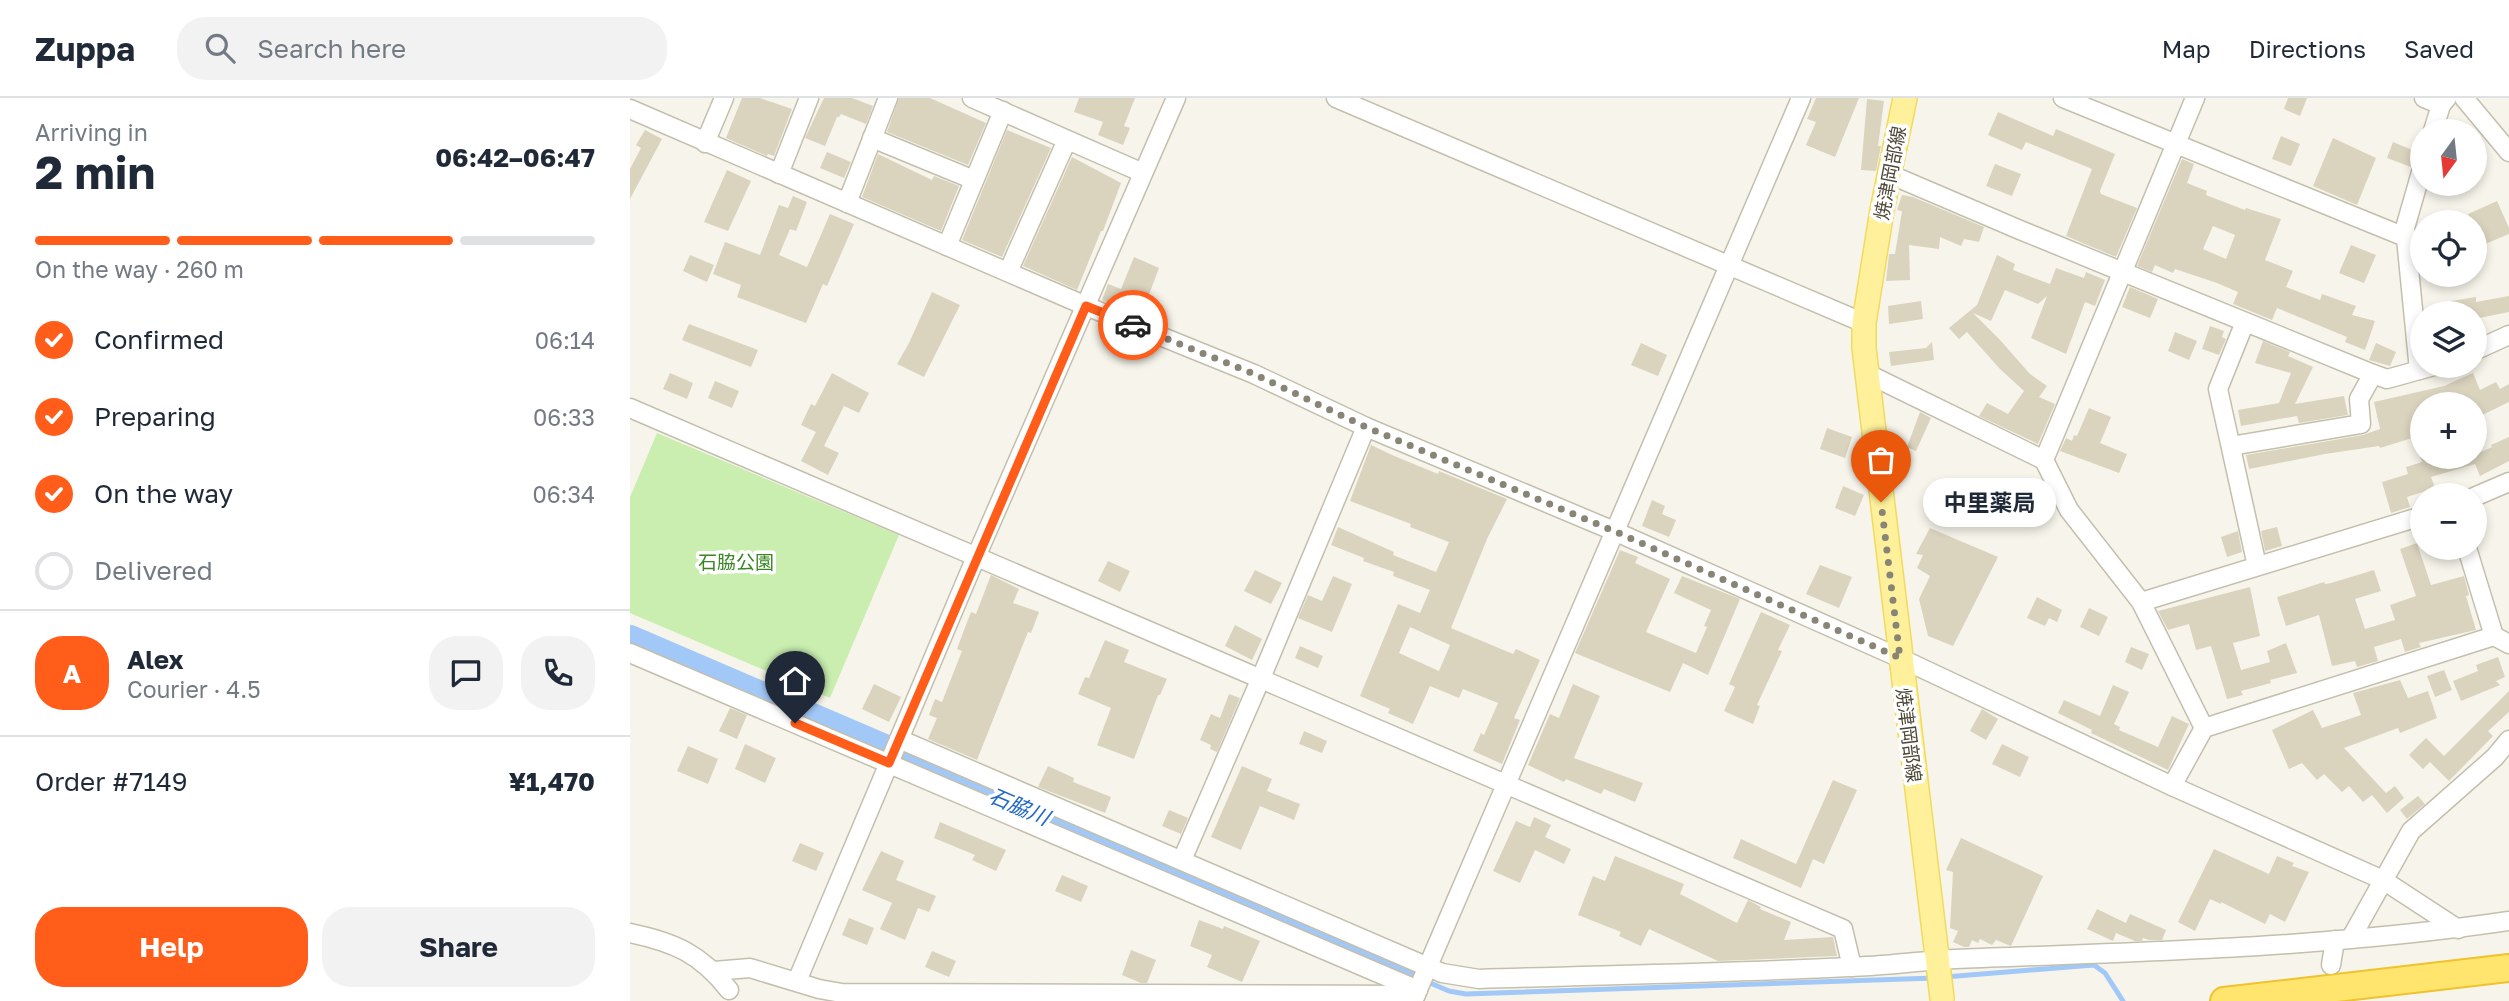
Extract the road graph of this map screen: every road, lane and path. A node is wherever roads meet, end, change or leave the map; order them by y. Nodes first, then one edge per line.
1 (724, 98) edge
2 (809, 98) edge
3 (888, 98) edge
4 (972, 98) edge
5 (1176, 98) edge
6 (1336, 98) edge
7 (1801, 98) edge
8 (1905, 98) edge
9 (2063, 98) edge
10 (2194, 98) edge
11 (2424, 98) edge
12 (2464, 98) edge
13 (2444, 102) edge
14 (630, 109) edge
15 (1003, 111) junction
16 (2438, 119) edge
17 (872, 138) junction
18 (1067, 139) junction
19 (705, 142) junction
20 (2175, 144) junction
21 (2509, 152) edge
22 (1143, 173) junction
23 (779, 174) junction
24 (1889, 174) junction
25 (974, 180) junction
26 (2414, 196) edge
27 (846, 203) junction
28 (2406, 237) junction
29 (947, 246) junction
30 (1728, 266) junction
31 (1008, 272) junction
32 (2122, 272) junction
33 (2416, 301) edge
34 (1086, 306) junction
35 (2245, 322) junction
36 (1864, 323) junction
37 (2509, 335) edge
38 (2487, 345) edge
39 (1866, 373) junction
40 (2410, 373) edge
41 (2374, 374) junction
42 (630, 408) edge
43 (1366, 427) junction
44 (2231, 446) junction
45 (2044, 460) junction
46 (2509, 482) edge
47 (2487, 491) edge
48 (2410, 520) edge
49 (1614, 531) junction
50 (976, 557) junction
51 (2472, 560) edge
52 (2257, 566) junction
53 (2141, 602) junction
54 (2501, 640) edge
55 (630, 653) edge
56 (1900, 658) junction
57 (1261, 678) junction
58 (2204, 727) junction
59 (899, 738) junction
60 (2509, 740) edge
61 (889, 763) junction
62 (1507, 783) junction
63 (2172, 786) junction
64 (1182, 860) junction
65 (2383, 880) junction
66 (2509, 921) edge
67 (2458, 929) junction
68 (630, 933) edge
69 (2343, 939) junction
70 (1937, 960) junction
71 (2331, 965) dead end
72 (1427, 967) junction
73 (1852, 967) junction
74 (2509, 968) edge
75 (714, 971) junction
76 (797, 981) junction
77 (729, 990) dead end
78 (1415, 995) edge
79 (1942, 998) dead end
80 (2224, 1001) edge

1 - 19 street
2 - 23 street
3 - 17 street
4 - 15 street
5 - 22 street
6 - 30 street
7 - 30 street
8 - 24 main road, 焼津岡部線
9 - 20 street
10 - 20 street
11 - 13 street
12 - 21 street
13 - 16 street
14 - 19 street
15 - 18 street
15 - 25 street
17 - 25 street
17 - 27 street
18 - 22 street
18 - 31 street
19 - 23 street
20 - 28 street
20 - 32 street
22 - 34 street
23 - 27 street
24 - 32 street
24 - 36 main road, 焼津岡部線
25 - 29 street
26 - 28 street
27 - 29 street
28 - 33 street
29 - 31 street
30 - 36 street
30 - 49 street
31 - 34 street
32 - 35 street
32 - 45 street
34 - 43 street
34 - 50 street
35 - 41 street
35 - 44 street
36 - 39 main road, 焼津岡部線
37 - 38 street
39 - 45 street
39 - 56 main road, 焼津岡部線
40 - 41 street
41 - 44 street
42 - 50 street
43 - 49 street
43 - 57 street
44 - 52 street
45 - 53 street
46 - 47 street
48 - 52 street
49 - 56 street
49 - 62 street
50 - 57 street
50 - 59 street
51 - 54 street
52 - 53 street
53 - 58 street
54 - 58 street
55 - 61 street
56 - 63 street
56 - 70 main road, 焼津岡部線
57 - 62 street
57 - 64 street
58 - 63 street
59 - 61 street
59 - 64 street
60 - 65 street
61 - 76 street
61 - 78 street
62 - 72 street
62 - 73 street
63 - 65 street
64 - 72 street
65 - 67 street
65 - 69 street
66 - 67 street
67 - 69 street
68 - 75 street
69 - 70 street
69 - 71 street
70 - 73 street
70 - 79 main road, 焼津岡部線
72 - 73 street
72 - 78 street
74 - 80 highway
75 - 76 street
75 - 77 street
76 - 78 street

